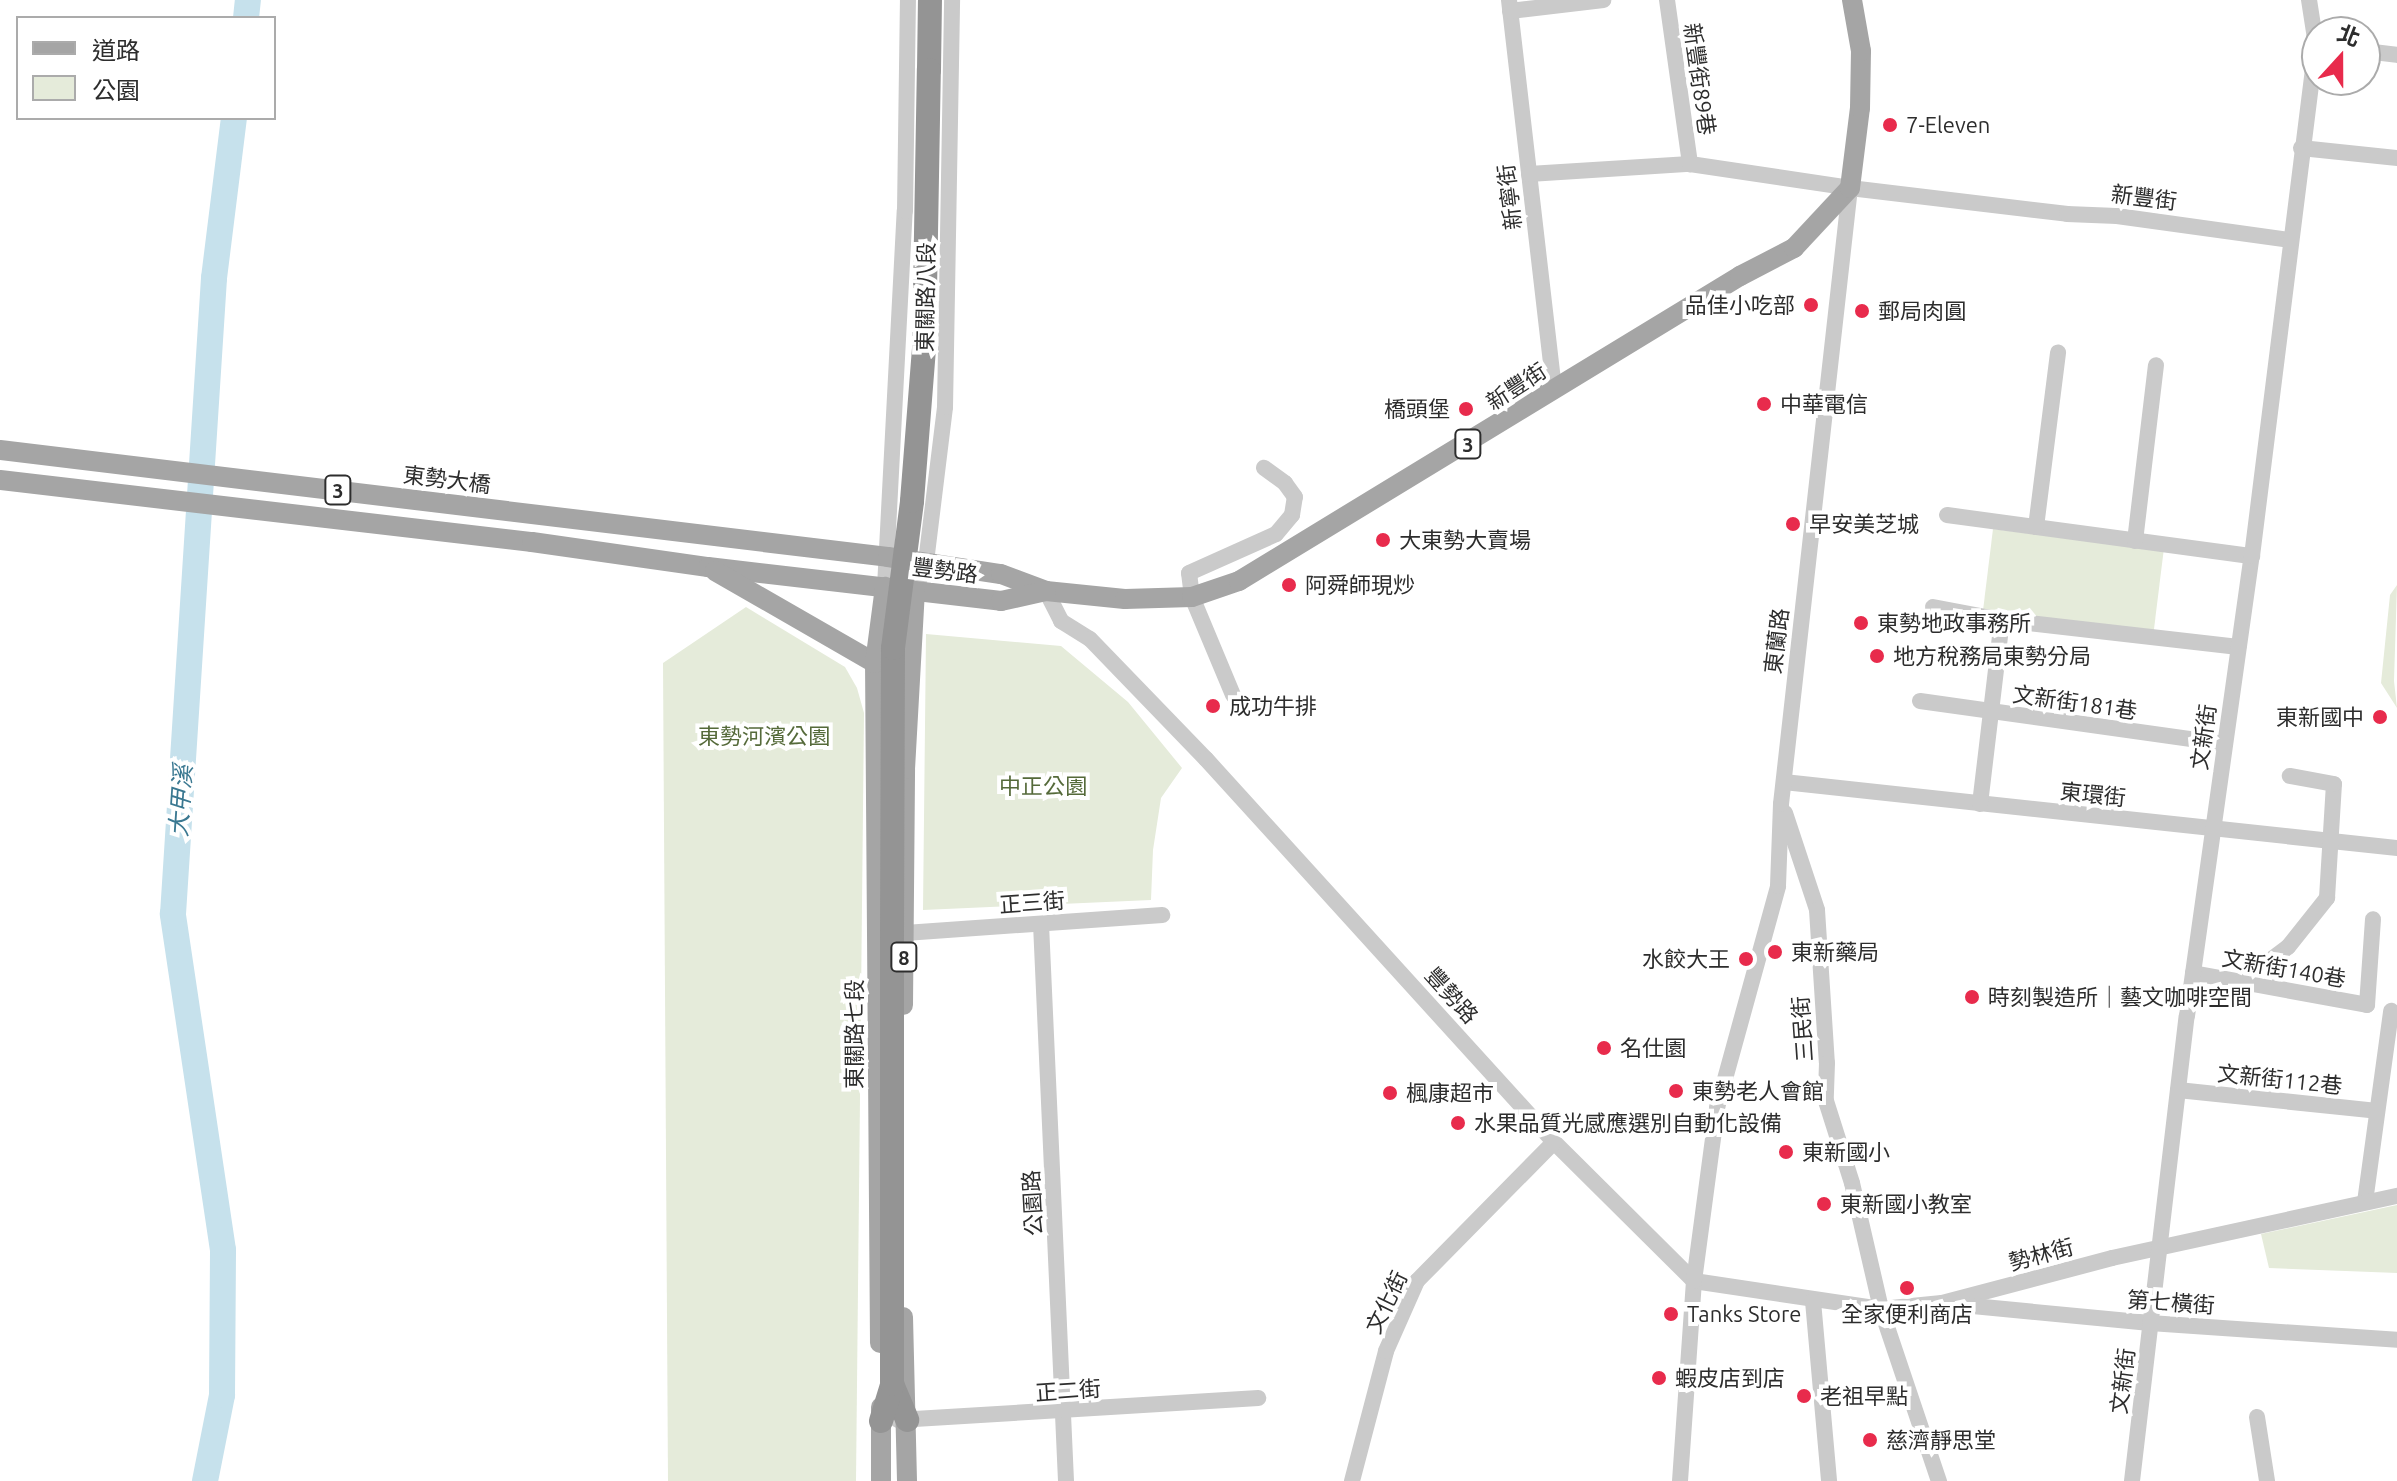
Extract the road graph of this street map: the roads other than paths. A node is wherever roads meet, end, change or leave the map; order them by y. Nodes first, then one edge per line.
1 (908, 0) edge
2 (930, 0) edge
3 (952, 0) edge
4 (1603, 0) edge
5 (1667, 0) edge
6 (1852, 0) edge
7 (1510, 5) edge
8 (2309, 96) edge
9 (2301, 148) junction
10 (2397, 158) edge
11 (1690, 164) junction
12 (1529, 174) junction
13 (1850, 188) junction
14 (2289, 240) junction
15 (2058, 352) dead end
16 (2156, 365) dead end
17 (1554, 389) junction
18 (0, 450) edge
19 (1264, 468) dead end
20 (0, 480) edge
21 (1947, 515) dead end
22 (2036, 527) junction
23 (2135, 541) junction
24 (2252, 556) junction
25 (888, 557) junction
26 (926, 562) junction
27 (708, 567) junction
28 (885, 587) junction
29 (915, 591) junction
30 (1046, 591) junction
31 (1192, 597) junction
32 (1933, 607) dead end
33 (2002, 620) junction
34 (2238, 647) junction
35 (875, 663) junction
36 (1233, 695) dead end
37 (1920, 701) dead end
38 (1991, 713) junction
39 (2225, 744) junction
40 (876, 769) junction
41 (905, 769) junction
42 (2290, 776) dead end
43 (1784, 782) junction
44 (1781, 804) junction
45 (1980, 804) junction
46 (2212, 828) junction
47 (2331, 841) junction
48 (2397, 848) edge
49 (1162, 915) dead end
50 (2373, 919) dead end
51 (1041, 924) junction
52 (898, 933) junction
53 (2193, 973) junction
54 (2240, 983) junction
55 (2391, 1011) dead end
56 (2178, 1090) junction
57 (2377, 1111) junction
58 (1554, 1142) junction
59 (2397, 1196) edge
60 (2365, 1202) junction
61 (2160, 1247) junction
62 (1694, 1281) junction
63 (1813, 1301) junction
64 (1942, 1303) junction
65 (1881, 1309) junction
66 (2150, 1323) junction
67 (2397, 1340) edge
68 (892, 1384) junction
69 (1258, 1398) dead end
70 (1063, 1413) junction
71 (2257, 1417) dead end
72 (907, 1420) junction
73 (881, 1421) junction
74 (881, 1481) edge
75 (907, 1481) edge
76 (1066, 1481) edge
77 (1352, 1481) edge
78 (1680, 1481) edge
79 (1829, 1481) edge
80 (1939, 1481) edge
81 (2132, 1481) edge
82 (2267, 1481) edge

1 - 25 street, 東關路八段
2 - 52 highway, bridge
3 - 26 street, 東關路八段
4 - 7 street
5 - 11 street, 新豐街89巷
6 - 13 main road, 東蘭路
7 - 12 street, 新寧街
8 - 9 street, 文新街
9 - 10 street
9 - 14 street, 文新街
11 - 12 street, 新豐街
11 - 13 street, 新豐街
12 - 17 street, 新寧街
13 - 14 street, 新豐街
13 - 17 main road, 新豐街 / 3
13 - 43 street, 東蘭路
14 - 24 street, 文新街
15 - 22 street
16 - 23 street
17 - 31 main road, 新豐街 / 3
18 - 25 main road, 東勢大橋 / 3
19 - 31 street
20 - 27 main road, 3
21 - 22 street
22 - 23 street
23 - 24 street
24 - 34 street, 文新街
25 - 26 main road, 豐勢路 / 3
25 - 28 street, 東關路八段
26 - 29 street, 東關路八段
26 - 30 main road, 豐勢路 / 3
27 - 28 main road, 3
27 - 35 main road
28 - 29 main road, 豐勢路 / 3
28 - 35 main road, 東關路七段 / 8
29 - 30 main road, 豐勢路 / 3
29 - 41 main road, 8
30 - 31 main road, 新豐街 / 3
30 - 58 street, 豐勢路
31 - 36 street
32 - 33 street
33 - 34 street
33 - 38 street
34 - 39 street, 文新街
35 - 40 main road, 東關路七段 / 8
37 - 38 street, 文新街181巷
38 - 39 street, 文新街181巷
38 - 45 street
39 - 46 street, 文新街
40 - 41 main road
40 - 73 main road, 東關路七段 / 8
41 - 52 main road, 8
42 - 47 street
43 - 44 street, 東蘭路
43 - 45 street, 東環街
44 - 62 street, 東蘭路
44 - 65 street, 三民街
45 - 46 street, 東環街
46 - 47 street, 東環街
46 - 53 street, 文新街
47 - 48 street, 東環街
47 - 54 street
49 - 51 street, 正三街
50 - 54 street, 文新街140巷
51 - 52 street, 正三街
51 - 70 street, 公園路
52 - 68 highway
52 - 72 main road, 8
53 - 54 street, 文新街140巷
53 - 56 street, 文新街
55 - 57 street
56 - 57 street, 文新街112巷
56 - 61 street, 文新街
57 - 60 street
58 - 62 street, 豐勢路
58 - 77 street, 文化街
59 - 60 street, 勢林街
60 - 61 street, 勢林街
61 - 64 street, 勢林街
61 - 66 street, 文新街
62 - 63 street, 勢林街
62 - 78 street
63 - 65 street, 勢林街
63 - 79 street
64 - 65 street, 勢林街
64 - 66 street, 第七橫街
65 - 80 street, 三民街
66 - 67 street, 第七橫街
66 - 81 street, 文新街
68 - 72 highway
68 - 73 highway
69 - 70 street, 正二街
70 - 72 street, 正二街
70 - 76 street, 公園路
71 - 82 street
72 - 73 street, 正二街
72 - 75 main road, 8
73 - 74 main road, 東關路七段 / 8

